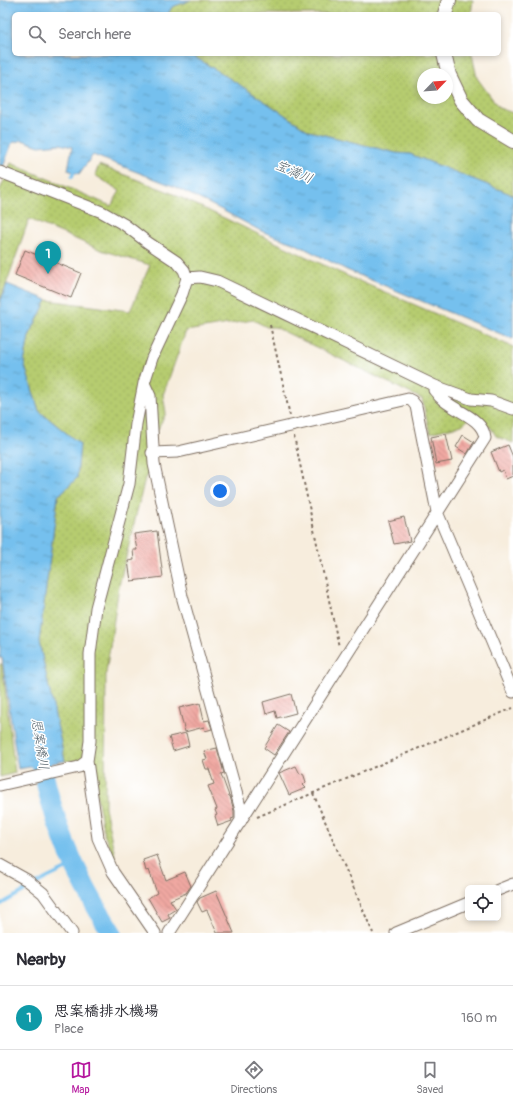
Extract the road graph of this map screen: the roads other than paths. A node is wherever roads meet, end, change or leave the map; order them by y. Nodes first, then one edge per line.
1 (449, 0) edge
2 (446, 12) edge
3 (444, 56) edge
4 (513, 142) edge
5 (2, 173) edge
6 (187, 278) junction
7 (144, 383) junction
8 (435, 386) junction
9 (513, 409) edge
10 (152, 453) junction
11 (437, 512) junction
12 (513, 692) edge
13 (83, 764) junction
14 (2, 784) edge
15 (241, 821) junction
16 (0, 865) edge
17 (513, 884) edge
18 (501, 889) edge
19 (465, 904) edge
20 (72, 933) edge
21 (155, 933) edge
22 (169, 933) edge
23 (396, 933) edge

1 - 2 street
3 - 4 street
5 - 6 street
6 - 7 street
6 - 8 street
7 - 10 street
7 - 13 street
8 - 9 street
8 - 11 street
10 - 11 street
10 - 15 street
11 - 12 street
11 - 15 street
13 - 14 street
13 - 21 street
15 - 22 street
16 - 20 street
17 - 18 street
19 - 23 street

